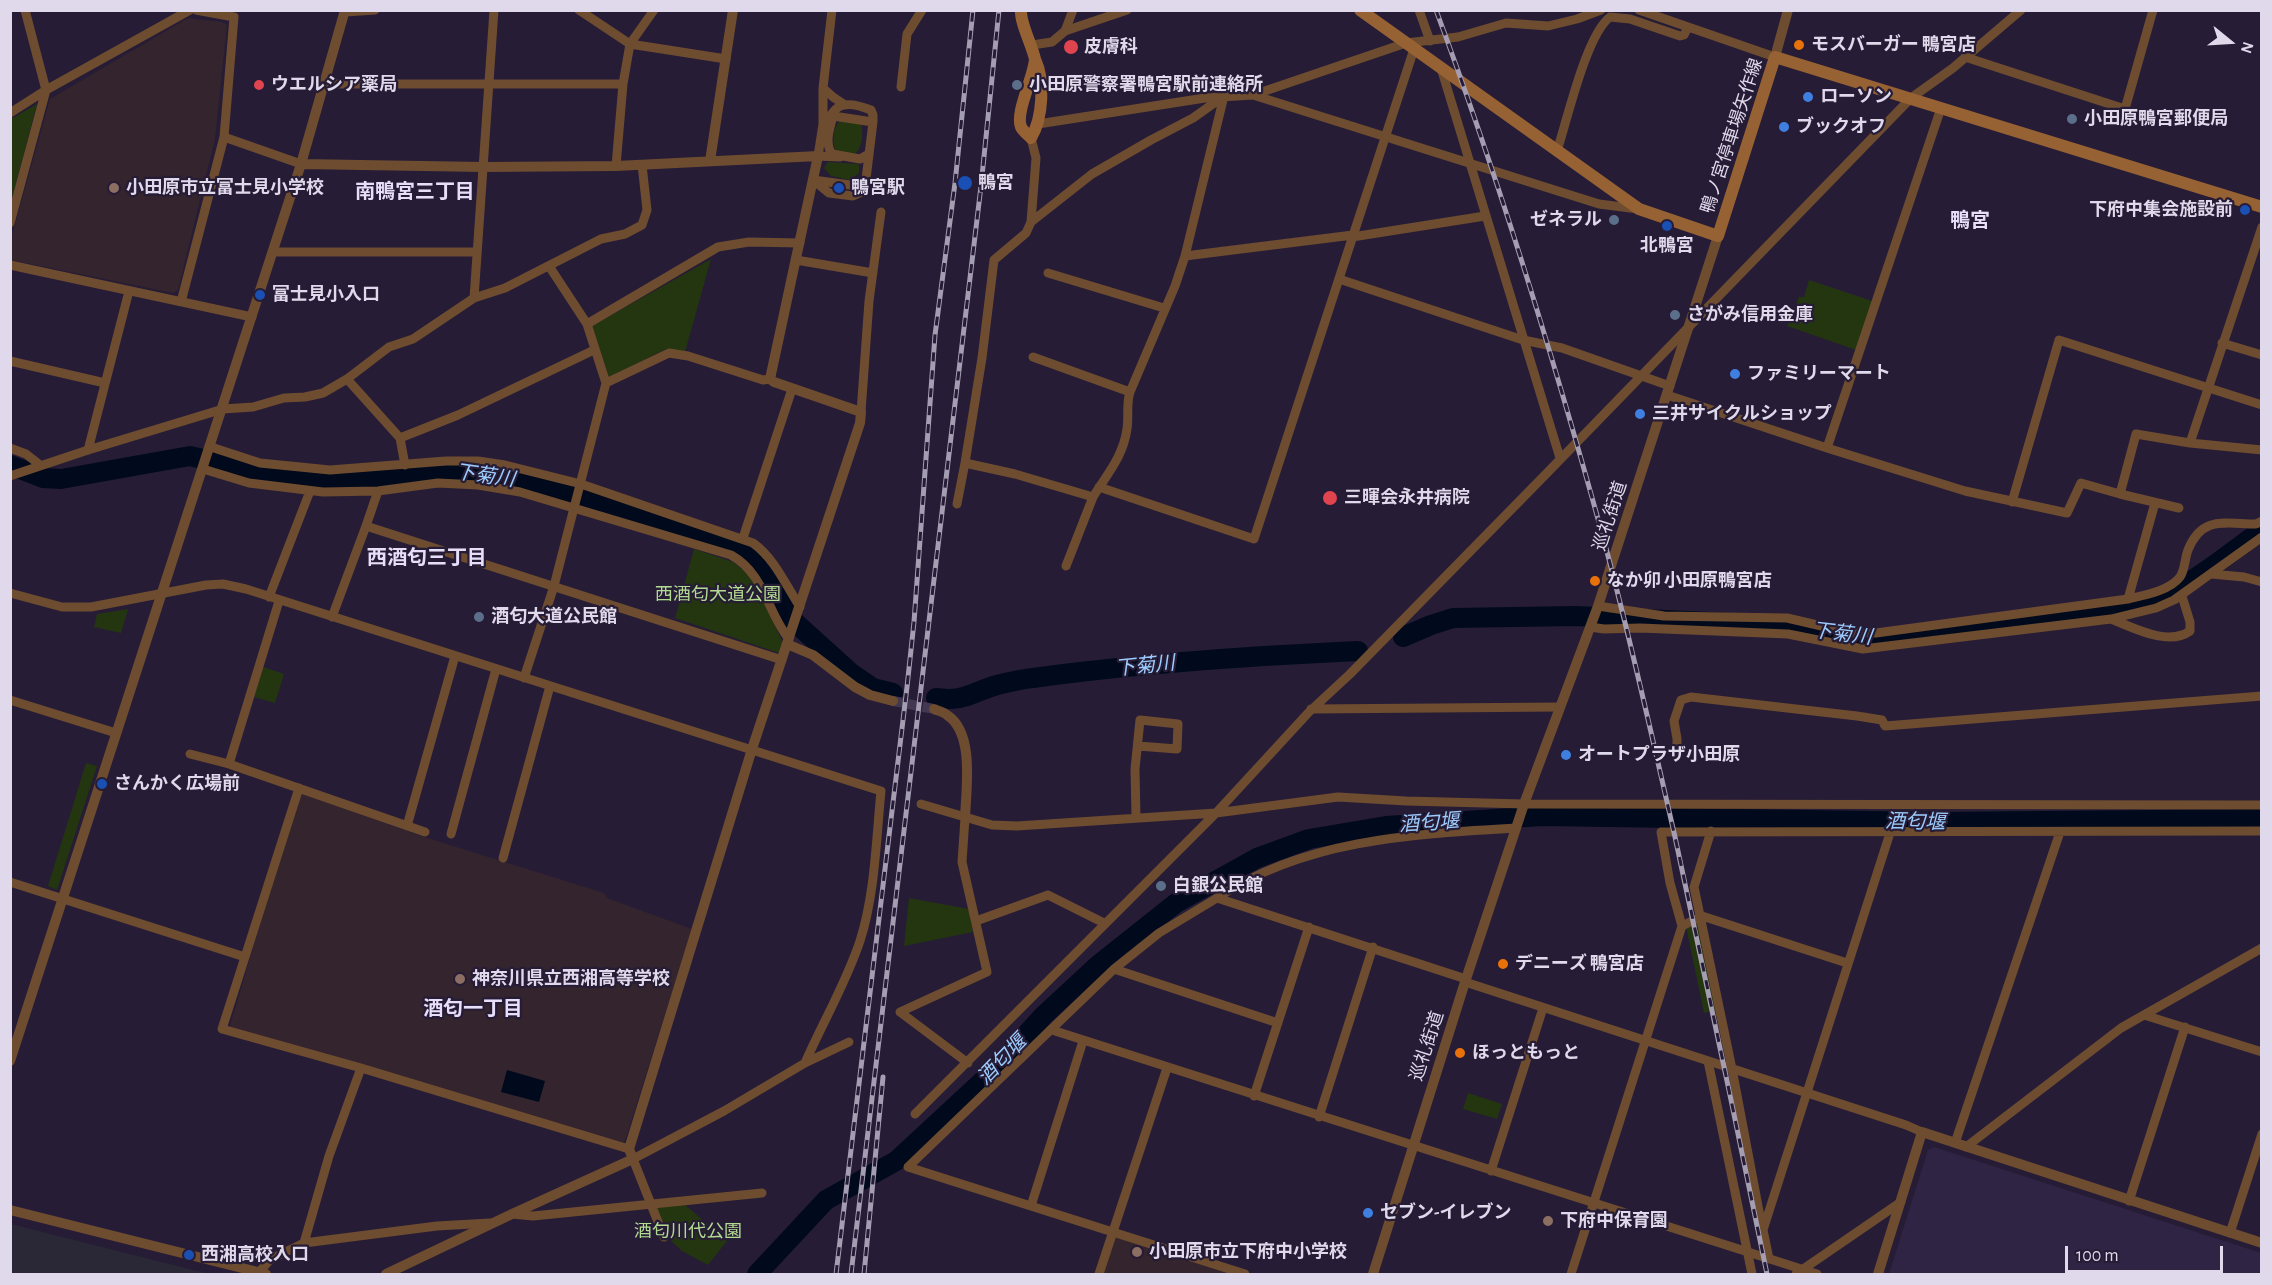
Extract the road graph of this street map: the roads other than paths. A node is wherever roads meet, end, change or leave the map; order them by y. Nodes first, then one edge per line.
1 (25, 10) edge
2 (190, 10) edge
3 (196, 10) edge
4 (375, 10) edge
5 (494, 10) edge
6 (579, 10) edge
7 (654, 10) edge
8 (733, 10) edge
9 (832, 10) edge
10 (922, 10) edge
11 (1021, 10) edge
12 (1072, 10) edge
13 (1127, 10) edge
14 (1360, 10) edge
15 (1419, 10) edge
16 (1601, 10) edge
17 (1639, 10) edge
18 (1788, 10) edge
19 (2021, 10) edge
20 (2153, 10) edge
21 (345, 11) edge
22 (1688, 27) junction
23 (1065, 32) junction
24 (1430, 41) junction
25 (630, 44) junction
26 (1032, 45) junction
27 (1410, 46) junction
28 (1775, 57) junction
29 (1965, 57) junction
30 (726, 59) junction
31 (1035, 59) junction
32 (1441, 68) junction
33 (491, 83) junction
34 (325, 84) junction
35 (623, 84) junction
36 (901, 87) dead end
37 (823, 88) junction
38 (46, 90) junction
39 (1252, 95) junction
40 (1224, 96) junction
41 (1911, 98) junction
42 (845, 105) junction
43 (1941, 108) junction
44 (10, 113) edge
45 (833, 116) junction
46 (873, 122) junction
47 (823, 124) junction
48 (1038, 124) junction
49 (1386, 136) junction
50 (224, 137) junction
51 (1031, 138) junction
52 (1557, 151) junction
53 (869, 154) junction
54 (818, 156) junction
55 (840, 157) junction
56 (710, 161) junction
57 (1470, 162) junction
58 (301, 164) junction
59 (642, 165) junction
60 (616, 166) junction
61 (483, 167) junction
62 (813, 180) junction
63 (2262, 207) edge
64 (1639, 209) junction
65 (881, 212) dead end
66 (1485, 216) junction
67 (1031, 222) junction
68 (10, 223) edge
69 (2262, 227) edge
70 (1353, 236) junction
71 (1718, 236) junction
72 (800, 243) junction
73 (273, 252) junction
74 (477, 252) junction
75 (1185, 256) junction
76 (796, 260) junction
77 (10, 265) edge
78 (549, 266) junction
79 (873, 273) junction
80 (1048, 273) dead end
81 (1339, 279) junction
82 (129, 291) junction
83 (474, 298) junction
84 (181, 302) junction
85 (1164, 308) junction
86 (252, 317) junction
87 (587, 324) junction
88 (1690, 328) junction
89 (1523, 340) junction
90 (2222, 343) junction
91 (594, 350) junction
92 (2262, 355) edge
93 (1033, 357) dead end
94 (10, 362) edge
95 (1640, 377) junction
96 (347, 379) junction
97 (771, 379) junction
98 (105, 383) junction
99 (606, 383) junction
100 (792, 389) junction
101 (2207, 389) junction
102 (1669, 390) junction
103 (1130, 392) junction
104 (2262, 405) edge
105 (223, 409) junction
106 (861, 412) junction
107 (400, 438) junction
108 (2190, 443) junction
109 (10, 448) edge
110 (1827, 448) junction
111 (210, 449) junction
112 (88, 450) junction
113 (2262, 450) edge
114 (1560, 458) junction
115 (965, 463) junction
116 (40, 465) junction
117 (405, 465) junction
118 (204, 468) junction
119 (10, 476) edge
120 (580, 484) junction
121 (1099, 487) junction
122 (310, 491) junction
123 (378, 491) junction
124 (2120, 494) junction
125 (1093, 497) junction
126 (2012, 502) junction
127 (2155, 503) junction
128 (957, 504) dead end
129 (2179, 508) dead end
130 (574, 509) junction
131 (2262, 520) edge
132 (366, 526) junction
133 (2262, 537) edge
134 (743, 538) junction
135 (1066, 566) dead end
136 (2211, 574) junction
137 (2262, 582) edge
138 (554, 586) junction
139 (162, 592) junction
140 (10, 593) edge
141 (2182, 596) junction
142 (269, 597) junction
143 (2128, 599) junction
144 (279, 601) junction
145 (799, 610) junction
146 (1594, 616) junction
147 (332, 617) junction
148 (2111, 619) junction
149 (789, 639) junction
150 (455, 656) junction
151 (782, 660) junction
152 (496, 669) junction
153 (524, 678) junction
154 (550, 686) junction
155 (2262, 696) edge
156 (10, 700) edge
157 (893, 701) tunnel mouth
158 (1560, 707) junction
159 (934, 709) tunnel mouth
160 (1311, 709) junction
161 (116, 733) junction
162 (1138, 746) junction
163 (752, 749) junction
164 (190, 754) dead end
165 (1677, 755) dead end
166 (230, 764) junction
167 (299, 788) junction
168 (921, 804) dead end
169 (1524, 804) junction
170 (2262, 805) edge
171 (1216, 813) junction
172 (965, 818) junction
173 (1136, 818) junction
174 (407, 826) junction
175 (1516, 828) junction
176 (1711, 831) junction
177 (2262, 831) edge
178 (425, 832) dead end
179 (2060, 832) junction
180 (1890, 833) junction
181 (451, 834) dead end
182 (503, 858) dead end
183 (10, 882) edge
184 (1217, 898) junction
185 (63, 900) junction
186 (1702, 916) junction
187 (976, 921) junction
188 (1104, 923) junction
189 (1682, 926) junction
190 (1309, 927) junction
191 (1373, 947) junction
192 (2262, 948) edge
193 (245, 957) junction
194 (1847, 963) junction
195 (1114, 969) junction
196 (1466, 980) junction
197 (1544, 1008) junction
198 (2144, 1015) junction
199 (1278, 1023) junction
200 (2185, 1028) junction
201 (1052, 1030) junction
202 (1083, 1041) junction
203 (1645, 1041) junction
204 (849, 1042) dead end
205 (2262, 1052) edge
206 (10, 1061) edge
207 (1708, 1061) junction
208 (968, 1062) junction
209 (806, 1063) junction
210 (361, 1068) junction
211 (1167, 1068) junction
212 (1732, 1069) junction
213 (1806, 1093) junction
214 (1254, 1096) junction
215 (915, 1114) dead end
216 (1319, 1117) junction
217 (1923, 1132) junction
218 (2262, 1134) edge
219 (1960, 1145) junction
220 (1413, 1146) junction
221 (631, 1154) junction
222 (1491, 1171) junction
223 (762, 1193) dead end
224 (2129, 1201) junction
225 (1901, 1202) junction
226 (1593, 1203) junction
227 (651, 1204) junction
228 (1031, 1206) junction
229 (10, 1210) edge
230 (512, 1214) junction
231 (492, 1223) junction
232 (1763, 1230) junction
233 (1113, 1232) junction
234 (2230, 1233) junction
235 (664, 1237) dead end
236 (304, 1243) junction
237 (2262, 1243) edge
238 (1747, 1252) junction
239 (1769, 1259) junction
240 (1799, 1272) edge
241 (263, 1273) edge
242 (386, 1275) edge
243 (1099, 1275) edge
244 (1245, 1275) edge
245 (1373, 1275) edge
246 (1571, 1275) edge
247 (1752, 1275) edge
248 (1816, 1275) edge
249 (1878, 1275) edge

1 - 38 street
2 - 38 street
3 - 50 street
4 - 21 street
5 - 33 street
6 - 25 street
7 - 25 street
8 - 30 street
9 - 37 street
10 - 36 street
11 - 26 main road
12 - 23 street
13 - 23 street
14 - 27 main road, 鴨ノ宮停車場矢作線
15 - 24 street
16 - 24 street
17 - 22 street
18 - 28 street
19 - 29 street
20 - 29 street
21 - 34 street
22 - 28 street
22 - 52 street
23 - 26 street
24 - 27 street
25 - 30 street
25 - 35 street
26 - 31 main road
27 - 32 main road, 鴨ノ宮停車場矢作線
27 - 39 street
27 - 49 street
28 - 41 main road, 鴨ノ宮停車場矢作線
28 - 71 main road, 鴨ノ宮停車場矢作線
29 - 41 street
30 - 56 street
31 - 48 main road
31 - 51 main road
32 - 52 main road, 鴨ノ宮停車場矢作線
32 - 57 street
33 - 34 street
33 - 35 street
33 - 61 street
34 - 58 street
35 - 60 street
37 - 42 street
37 - 47 street
38 - 44 street
38 - 68 street
39 - 40 street
39 - 49 street
40 - 48 street
40 - 67 street
40 - 75 street
41 - 43 main road, 鴨ノ宮停車場矢作線
41 - 88 street
42 - 45 street
42 - 46 street
43 - 63 main road, 鴨ノ宮停車場矢作線
43 - 110 street
45 - 46 street
45 - 47 street
45 - 55 street
46 - 53 street
47 - 54 street
48 - 51 main road
49 - 57 street
49 - 70 street
50 - 58 street
50 - 84 street
51 - 67 street
52 - 64 main road, 鴨ノ宮停車場矢作線
53 - 55 street
53 - 62 street
54 - 55 street
54 - 56 street
54 - 62 street
56 - 59 street
57 - 64 street
57 - 66 street
58 - 61 street
58 - 73 street
59 - 60 street
59 - 78 street
60 - 61 street
61 - 74 street
62 - 72 street
64 - 71 main road, 鴨ノ宮停車場矢作線
65 - 79 street
66 - 70 street
66 - 89 street
67 - 115 street
69 - 90 street
70 - 75 street
70 - 81 street
71 - 88 street, 巡礼街道
72 - 76 street
72 - 87 street
73 - 74 street
73 - 86 street
74 - 83 street
75 - 85 street
76 - 79 street
76 - 97 street
77 - 82 street
78 - 83 street
78 - 87 street
79 - 106 street
80 - 85 street
81 - 89 street
81 - 121 street
82 - 84 street
82 - 98 street
83 - 96 street
84 - 86 street
85 - 103 street
86 - 105 street
87 - 91 street
88 - 95 street
88 - 102 street, 巡礼街道
89 - 95 street
89 - 114 street
90 - 92 street
90 - 101 street
91 - 99 street
91 - 107 street
93 - 103 street
94 - 98 street
95 - 102 street
95 - 114 street
96 - 105 street
96 - 107 street
97 - 99 street
97 - 100 street
98 - 112 street
99 - 120 street
100 - 106 street
100 - 134 street
101 - 104 street
101 - 108 street
101 - 126 street
102 - 110 street
102 - 146 street, 巡礼街道
103 - 121 street
105 - 111 street
105 - 112 street
106 - 145 street
107 - 117 street
108 - 113 street
108 - 124 street
109 - 116 street
110 - 126 street
111 - 117 street
111 - 118 street
112 - 116 street
114 - 160 street
115 - 125 street
115 - 128 street
116 - 119 street
117 - 120 street
118 - 122 street
118 - 139 street
120 - 130 street
120 - 134 street
121 - 125 street
122 - 123 street
122 - 142 street
123 - 130 street
123 - 132 street
124 - 126 street
124 - 127 street
125 - 135 street
127 - 129 street
127 - 143 street
130 - 138 street
130 - 149 street
131 - 143 street
132 - 138 street
132 - 147 street
133 - 136 street
134 - 145 street
136 - 137 street
136 - 141 street
138 - 151 street
138 - 153 street
139 - 140 street
139 - 142 street
139 - 161 street
141 - 148 street
141 - 148 street
142 - 144 street
143 - 146 street
144 - 147 street
144 - 166 street
145 - 149 street
146 - 148 street
146 - 158 street, 巡礼街道
147 - 150 street
149 - 151 street
149 - 157 street
150 - 152 street
150 - 174 street
151 - 163 street
152 - 153 street
152 - 181 street
153 - 154 street
154 - 163 street
154 - 182 street
155 - 165 street
156 - 161 street
158 - 160 street
158 - 169 street, 巡礼街道
159 - 172 street
160 - 171 street
161 - 185 street
162 - 162 street
162 - 173 street
163 - 209 street
163 - 221 street
164 - 166 street
166 - 167 street
167 - 174 street
167 - 193 street
168 - 172 street
169 - 170 street
169 - 171 street
169 - 175 street, 巡礼街道
171 - 173 street
171 - 188 street
172 - 173 street
172 - 187 street
174 - 178 street
175 - 184 street
175 - 196 street, 巡礼街道
176 - 180 street
176 - 186 street
176 - 189 street
177 - 179 street
179 - 180 street
179 - 219 street
180 - 194 street
183 - 185 street
184 - 190 street
184 - 195 street
185 - 193 street
185 - 206 street
186 - 189 street
186 - 194 street
186 - 212 street
187 - 188 street
187 - 208 street
188 - 208 street
189 - 203 street
190 - 191 street
190 - 199 street
191 - 196 street
191 - 216 street
192 - 198 street
193 - 210 street
194 - 213 street
195 - 199 street
195 - 201 street
196 - 197 street
196 - 220 street, 巡礼街道
197 - 203 street
197 - 222 street
198 - 200 street
198 - 219 street
199 - 214 street
200 - 205 street
200 - 224 street
201 - 202 street
201 - 228 street
202 - 211 street
202 - 228 street
203 - 207 street
203 - 226 street
204 - 209 street
207 - 212 street
207 - 238 street
208 - 215 street
209 - 221 street
210 - 221 street
210 - 236 street
211 - 214 street
211 - 233 street
212 - 213 street
212 - 232 street
213 - 217 street
213 - 232 street
214 - 216 street
216 - 220 street
217 - 219 street
217 - 225 street
218 - 234 street
219 - 224 street
220 - 222 street
220 - 245 street, 巡礼街道
221 - 227 street
221 - 230 street
222 - 226 street
223 - 227 street
224 - 234 street
225 - 240 street
225 - 249 street
226 - 238 street
226 - 246 street
227 - 230 street
227 - 235 street
228 - 233 street
229 - 241 street
230 - 231 street
231 - 236 street
231 - 242 street
232 - 239 street
233 - 243 street
233 - 244 street
234 - 237 street
236 - 241 street
238 - 239 street
238 - 247 street
239 - 240 street
240 - 248 street

